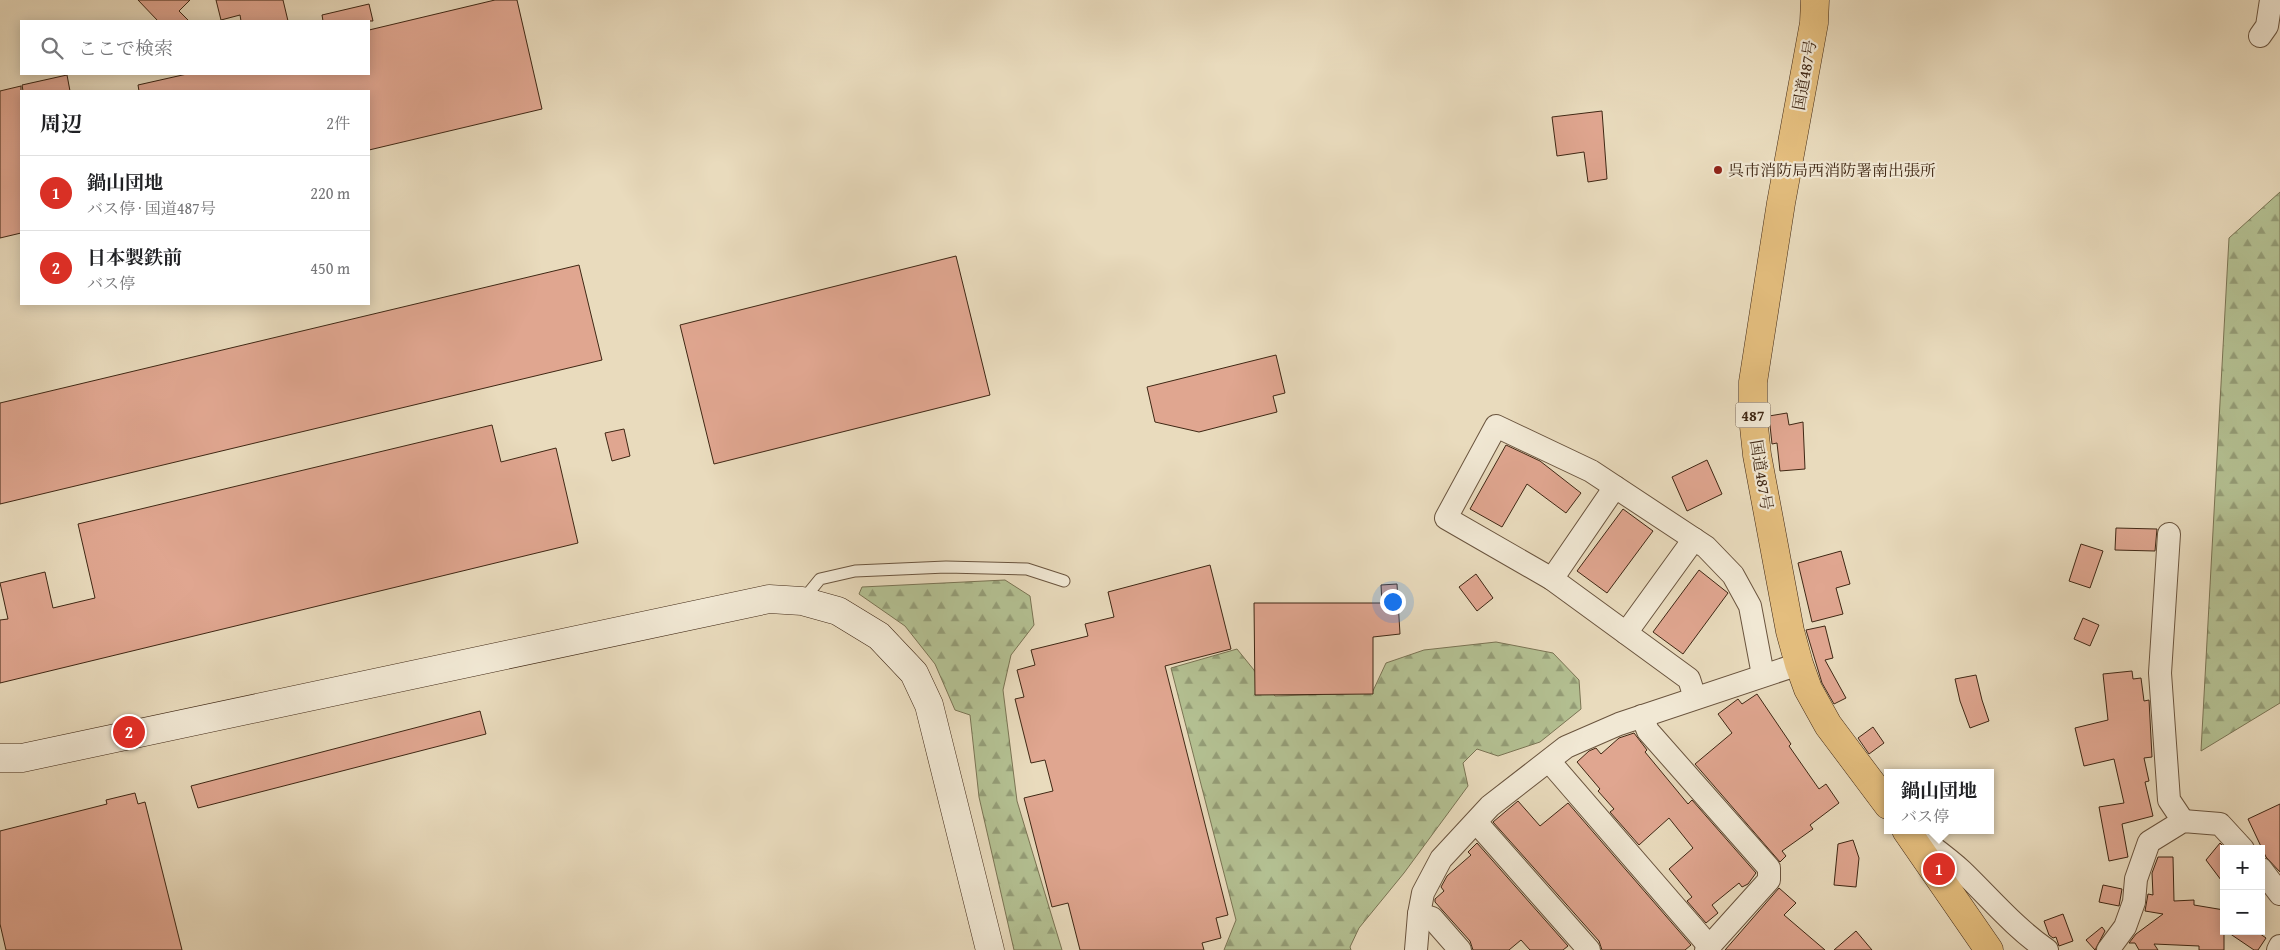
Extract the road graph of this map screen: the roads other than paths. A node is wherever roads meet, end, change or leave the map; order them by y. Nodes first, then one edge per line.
1 (1815, 0) edge
2 (2271, 0) edge
3 (2260, 36) dead end
4 (1615, 487) junction
5 (2169, 534) dead end
6 (1694, 539) junction
7 (1552, 579) junction
8 (1064, 581) dead end
9 (802, 601) junction
10 (1626, 633) junction
11 (1798, 664) junction
12 (1763, 675) junction
13 (1695, 698) junction
14 (1642, 716) junction
15 (0, 758) edge
16 (1549, 761) junction
17 (1884, 800) edge
18 (2184, 821) junction
19 (1476, 822) junction
20 (1909, 834) edge
21 (1916, 834) edge
22 (2239, 845) edge
23 (2265, 874) edge
24 (2280, 894) edge
25 (1419, 914) junction
26 (2280, 946) edge
27 (1708, 948) edge
28 (990, 950) edge
29 (1416, 950) edge
30 (1460, 950) edge
31 (1589, 950) edge
32 (1990, 950) edge
33 (2047, 950) edge
34 (2108, 950) edge
35 (2278, 950) edge

1 - 11 highway, 国道487号 / 487
2 - 3 street
4 - 6 street
4 - 7 street
4 - 7 street
5 - 18 street
6 - 10 street
6 - 12 street
7 - 10 street
8 - 9 lane
9 - 15 street
9 - 28 street
10 - 13 street
11 - 12 street
11 - 17 highway, 国道487号 / 487
12 - 13 street
13 - 14 street
14 - 16 street
14 - 27 street
16 - 19 street
16 - 27 street
18 - 22 street
18 - 34 street
19 - 25 street
19 - 31 street
20 - 32 highway
21 - 33 street
23 - 24 street
25 - 29 street
25 - 30 street
26 - 35 street

